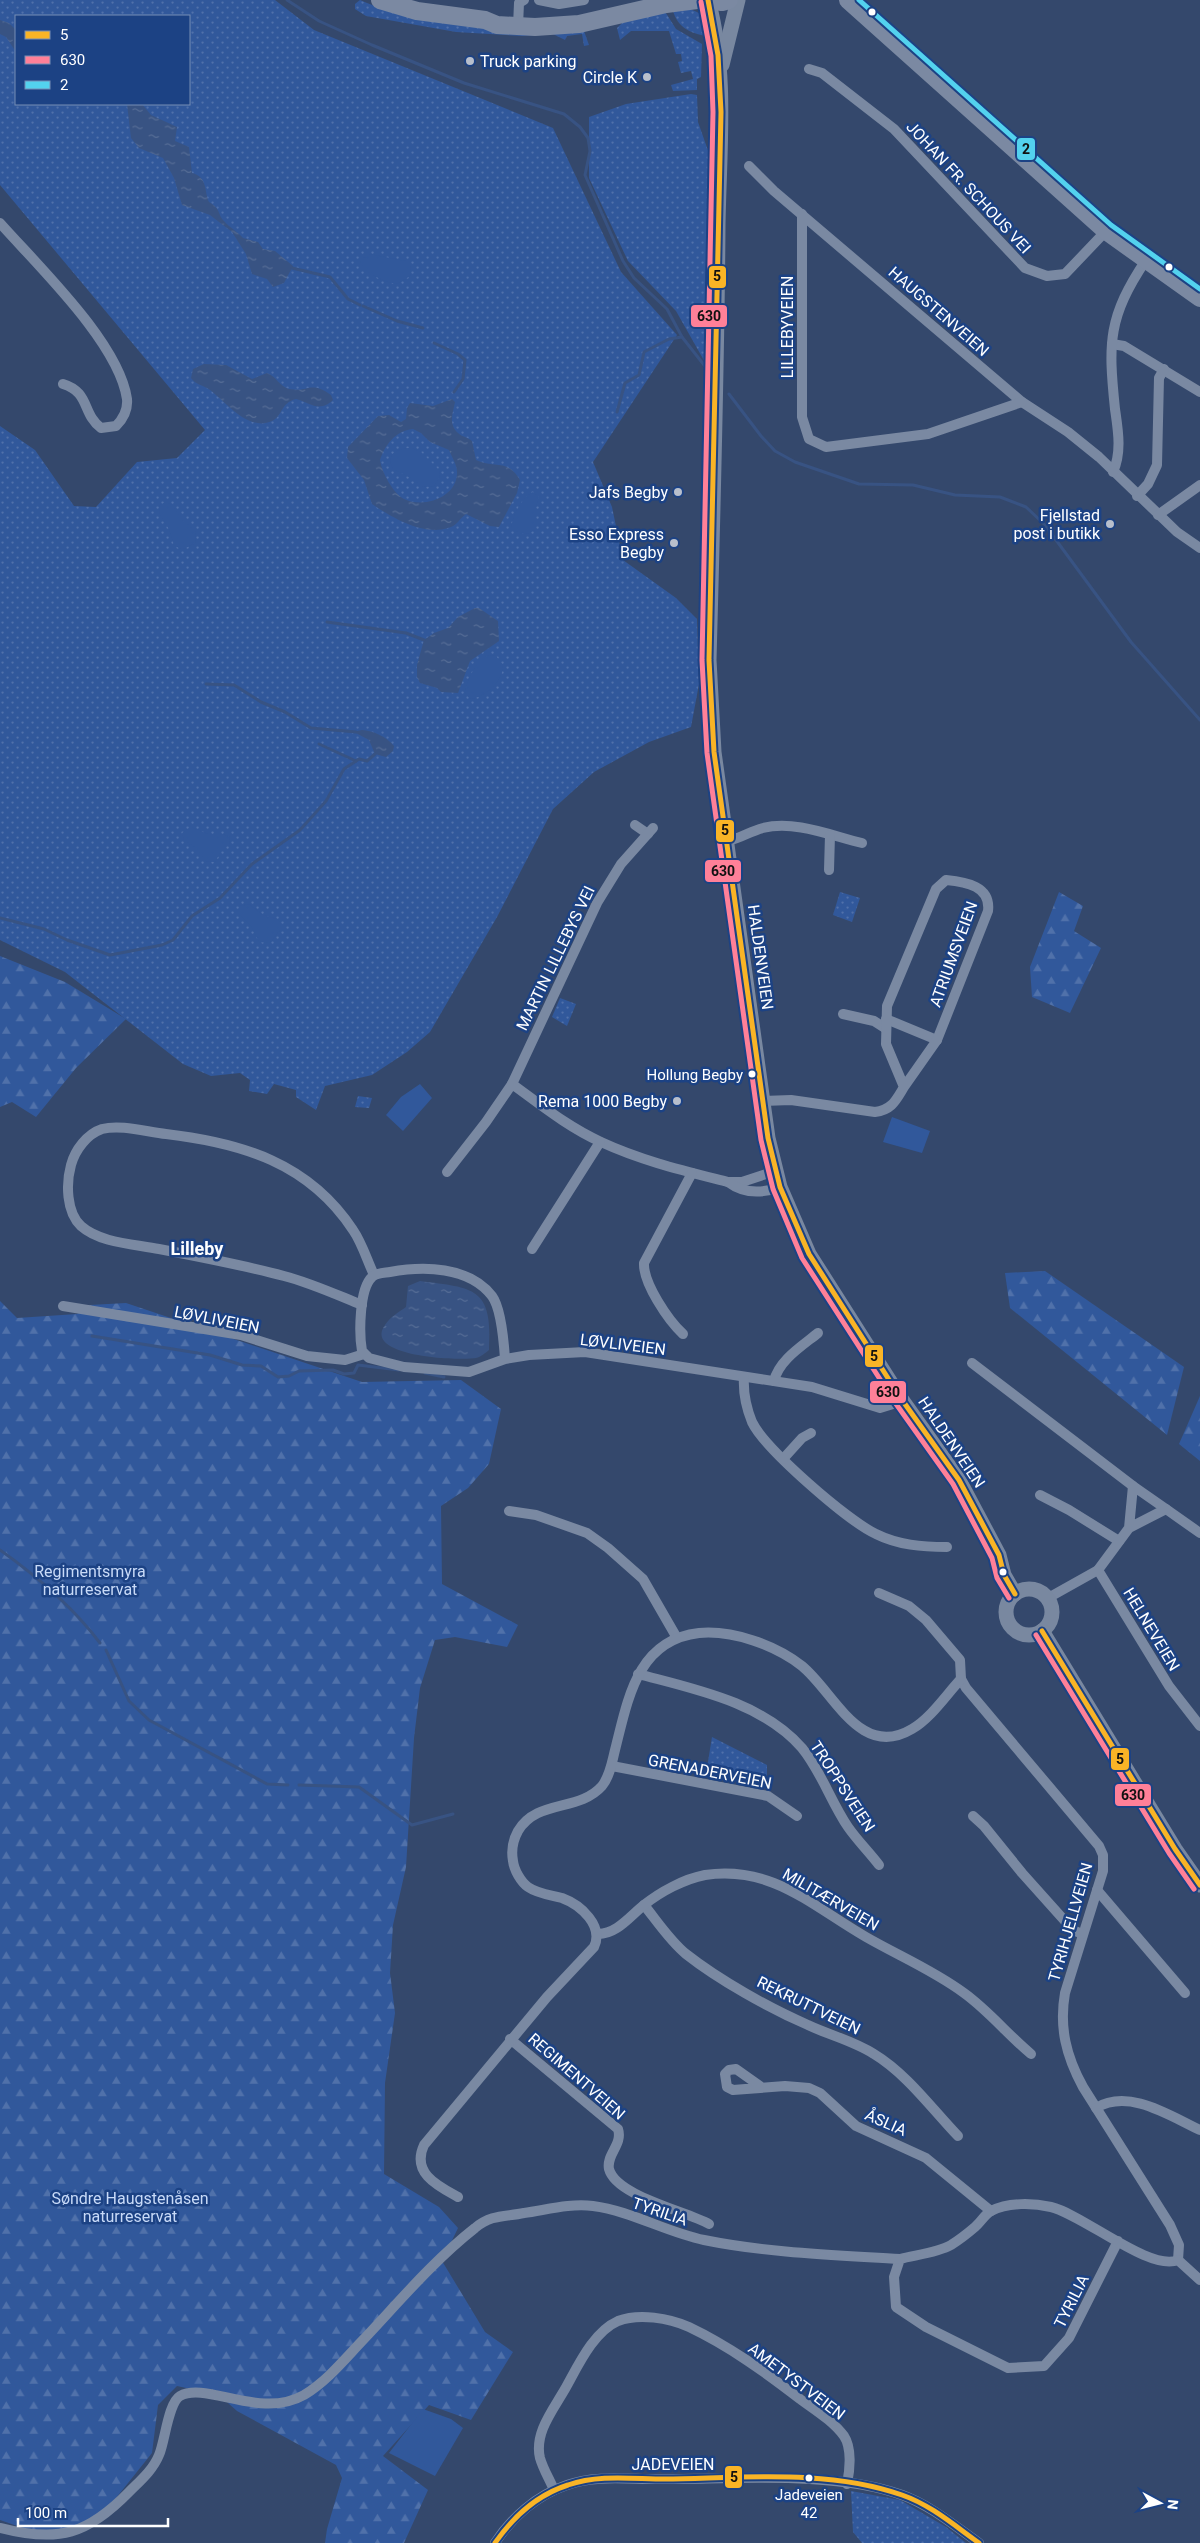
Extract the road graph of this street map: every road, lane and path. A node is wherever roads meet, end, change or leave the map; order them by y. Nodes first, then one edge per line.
1 (380, 0) edge
2 (524, 0) edge
3 (539, 0) edge
4 (584, 0) edge
5 (636, 0) edge
6 (697, 0) edge
7 (709, 0) edge
8 (730, 0) edge
9 (738, 0) edge
10 (848, 0) edge
11 (518, 22) junction
12 (809, 69) dead end
13 (719, 79) junction
14 (749, 166) dead end
15 (802, 214) junction
16 (0, 223) edge
17 (1106, 231) junction
18 (1146, 260) junction
19 (1200, 298) edge
20 (1112, 344) junction
21 (1164, 369) junction
22 (63, 384) dead end
23 (1200, 392) edge
24 (1022, 402) junction
25 (1113, 472) junction
26 (1200, 485) edge
27 (1137, 496) junction
28 (1158, 515) junction
29 (1200, 548) edge
30 (635, 825) dead end
31 (830, 835) junction
32 (727, 841) junction
33 (862, 843) dead end
34 (829, 870) dead end
35 (843, 1014) dead end
36 (886, 1023) junction
37 (937, 1040) junction
38 (512, 1084) junction
39 (904, 1087) junction
40 (763, 1101) junction
41 (600, 1142) junction
42 (775, 1171) junction
43 (447, 1172) dead end
44 (692, 1173) junction
45 (728, 1182) junction
46 (780, 1187) junction
47 (532, 1249) dead end
48 (374, 1274) junction
49 (362, 1305) junction
50 (63, 1306) dead end
51 (818, 1333) dead end
52 (683, 1334) dead end
53 (364, 1354) junction
54 (505, 1359) junction
55 (972, 1362) dead end
56 (744, 1377) junction
57 (774, 1381) junction
58 (900, 1397) junction
59 (811, 1433) dead end
60 (783, 1459) junction
61 (1133, 1486) junction
62 (1040, 1495) dead end
63 (1166, 1509) junction
64 (509, 1511) dead end
65 (1129, 1528) junction
66 (1200, 1533) edge
67 (1119, 1541) junction
68 (947, 1546) dead end
69 (1098, 1570) junction
70 (879, 1593) dead end
71 (1015, 1594) junction
72 (1048, 1598) junction
73 (1042, 1631) junction
74 (677, 1638) junction
75 (638, 1674) junction
76 (961, 1679) junction
77 (1200, 1726) edge
78 (612, 1766) junction
79 (796, 1816) dead end
80 (973, 1816) dead end
81 (879, 1865) dead end
82 (1200, 1885) edge
83 (1097, 1890) junction
84 (644, 1905) junction
85 (598, 1934) junction
86 (1082, 1934) junction
87 (1185, 1993) dead end
88 (510, 2039) junction
89 (1031, 2054) dead end
90 (760, 2086) dead end
91 (1096, 2108) junction
92 (1200, 2130) edge
93 (958, 2136) dead end
94 (458, 2197) dead end
95 (991, 2211) junction
96 (709, 2224) dead end
97 (1118, 2241) junction
98 (900, 2259) junction
99 (1178, 2260) junction
100 (1200, 2280) edge
101 (847, 2484) junction
102 (554, 2490) junction
103 (1, 2528) dead end
104 (495, 2543) edge
105 (979, 2543) edge

1 - 11 highway
2 - 11 street
3 - 4 street
5 - 11 highway
6 - 11 highway
7 - 8 highway
7 - 13 main road, HALDENVEIEN
9 - 13 main road, HALDENVEIEN
10 - 17 highway
12 - 17 street, JOHAN FR. SCHOUS VEI
13 - 32 main road, HALDENVEIEN
14 - 15 street, HAUGSTENVEIEN
15 - 24 street, HAUGSTENVEIEN
15 - 24 street, LILLEBYVEIEN
16 - 22 street
17 - 18 highway
18 - 19 highway
18 - 20 street
20 - 21 street
20 - 25 street
21 - 23 street
21 - 27 street
24 - 25 street, HAUGSTENVEIEN
25 - 27 street, HAUGSTENVEIEN
26 - 28 street
27 - 28 street, HAUGSTENVEIEN
28 - 29 street, HAUGSTENVEIEN
30 - 38 street, MARTIN LILLEBYS VEI
31 - 32 street
31 - 33 street
31 - 34 street
32 - 40 main road, HALDENVEIEN
35 - 36 street
36 - 37 street
36 - 37 street, ATRIUMSVEIEN
36 - 39 street, ATRIUMSVEIEN
37 - 39 street, ATRIUMSVEIEN
38 - 41 street
38 - 43 street, MARTIN LILLEBYS VEI
39 - 40 street, ATRIUMSVEIEN
40 - 42 main road, HALDENVEIEN
41 - 44 street
41 - 47 street
42 - 45 street
42 - 46 main road, HALDENVEIEN
44 - 45 street
44 - 52 street
45 - 46 street
46 - 58 main road, HALDENVEIEN
48 - 49 street
48 - 49 street
48 - 54 street
49 - 53 street
50 - 53 street, LØVLIVEIEN
51 - 57 street
53 - 54 street, LØVLIVEIEN
54 - 56 street, LØVLIVEIEN
55 - 61 street
56 - 57 street, LØVLIVEIEN
56 - 60 street
57 - 58 street, LØVLIVEIEN
58 - 71 main road, HALDENVEIEN
59 - 60 street
60 - 68 street
61 - 63 street
61 - 65 street
62 - 67 street
63 - 65 street
63 - 66 street
64 - 74 street
65 - 67 street
67 - 69 street
69 - 72 street
69 - 77 street, HELNEVEIEN
70 - 76 street, TYRIHJELLVEIEN
71 - 72 main road
71 - 73 main road
72 - 73 main road
73 - 82 main road
74 - 75 street
74 - 76 street
75 - 78 street
75 - 81 street, TROPPSVEIEN
76 - 83 street, TYRIHJELLVEIEN
78 - 79 street, GRENADERVEIEN
78 - 85 street
80 - 86 street
83 - 86 street, TYRIHJELLVEIEN
83 - 87 street
84 - 85 street, MILITÆRVEIEN
84 - 89 street, MILITÆRVEIEN
84 - 93 street, REKRUTTVEIEN
85 - 88 street, REGIMENTVEIEN
86 - 91 street, TYRIHJELLVEIEN
88 - 94 street, REGIMENTVEIEN
88 - 96 street, REGIMENTVEIEN
90 - 95 street, ÅSLIA
91 - 92 street
91 - 99 street, TYRIHJELLVEIEN
95 - 97 street
95 - 98 street, TYRILIA
97 - 98 street, TYRILIA
97 - 99 street
98 - 103 street, TYRILIA
99 - 100 street
101 - 102 street, JADEVEIEN
101 - 102 street, AMETYSTVEIEN
101 - 105 street, JADEVEIEN
102 - 104 street, JADEVEIEN

